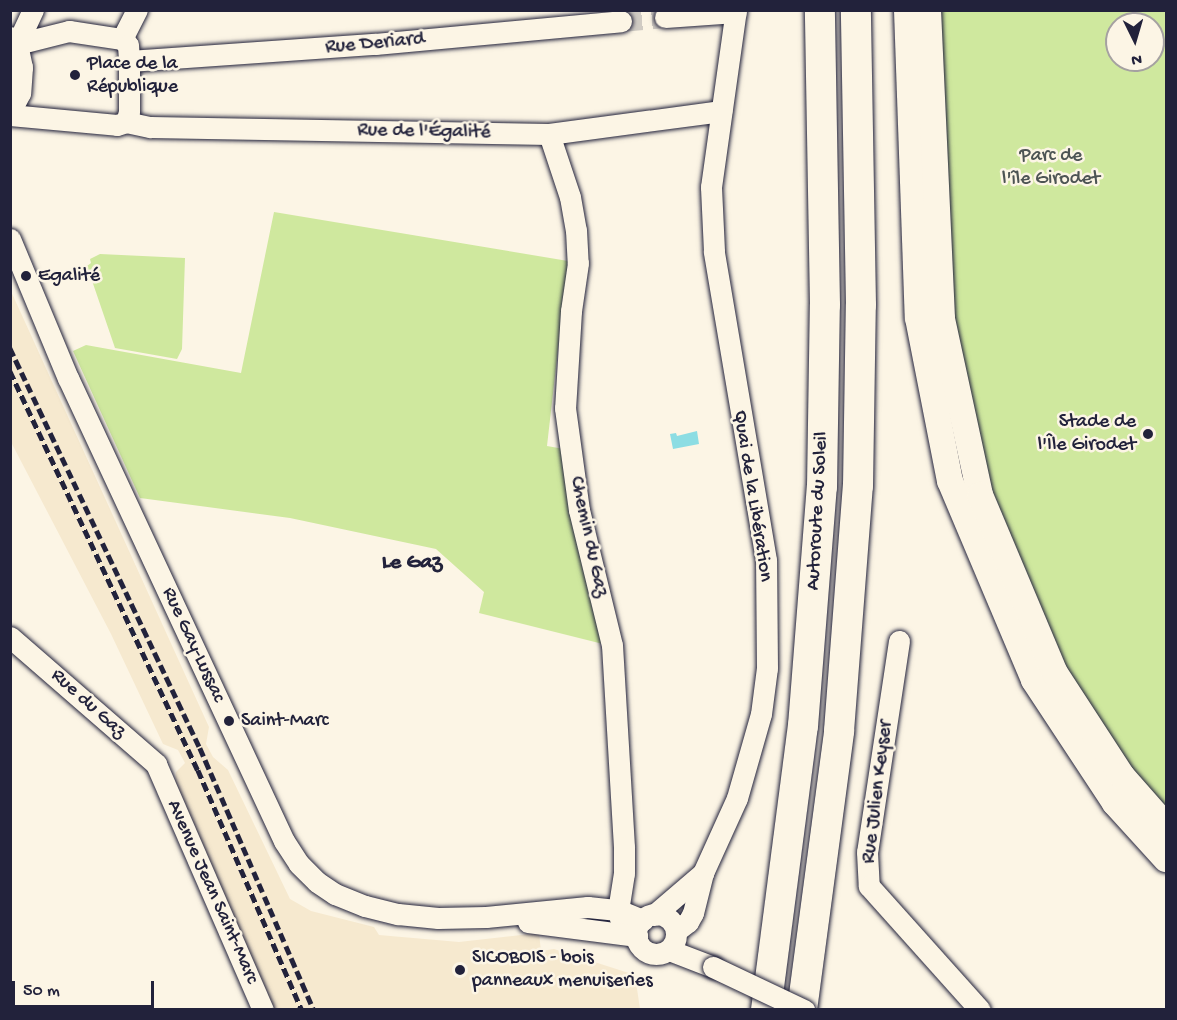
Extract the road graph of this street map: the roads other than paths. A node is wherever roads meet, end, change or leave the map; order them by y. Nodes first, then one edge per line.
1 (33, 10) edge
2 (137, 10) edge
3 (820, 10) edge
4 (856, 10) edge
5 (907, 10) edge
6 (928, 10) edge
7 (736, 11) edge
8 (665, 17) tunnel mouth
9 (616, 18) tunnel mouth
10 (122, 39) junction
11 (14, 40) edge
12 (129, 61) junction
13 (721, 111) junction
14 (10, 114) edge
15 (126, 122) junction
16 (549, 134) junction
17 (10, 239) edge
18 (10, 637) edge
19 (899, 640) dead end
20 (161, 775) joint
21 (1167, 826) edge
22 (1167, 859) edge
23 (703, 873) junction
24 (618, 910) junction
25 (486, 917) junction
26 (644, 923) junction
27 (674, 939) junction
28 (263, 1010) edge
29 (766, 1010) edge
30 (803, 1010) edge
31 (981, 1010) edge

1 - 11 street
2 - 10 street
3 - 29 highway, Autoroute du Soleil
4 - 30 highway, Autoroute du Soleil
5 - 22 main road
6 - 21 main road
7 - 8 street
7 - 13 street, Quai de la Libération
9 - 12 street, Rue Deriard
10 - 11 street
10 - 12 street
11 - 14 street
12 - 15 street
13 - 16 street, Rue de l'Égalité
13 - 23 street, Quai de la Libération
14 - 15 street
15 - 16 street, Rue de l'Égalité
16 - 24 street, Chemin du Gaz
17 - 25 street, Rue Gay-Lussac
18 - 20 street, Rue du Gaz
19 - 31 street, Rue Julien Keyser
20 - 28 street, Avenue Jean Saint-Marc
23 - 26 street, Quai de la Libération
23 - 27 street, Quai de la Libération
24 - 25 street, Rue Gay-Lussac
24 - 26 street, Rue Gay-Lussac
25 - 26 street, Rue Gay-Lussac
26 - 27 street
26 - 27 street
27 - 30 street, bridge

